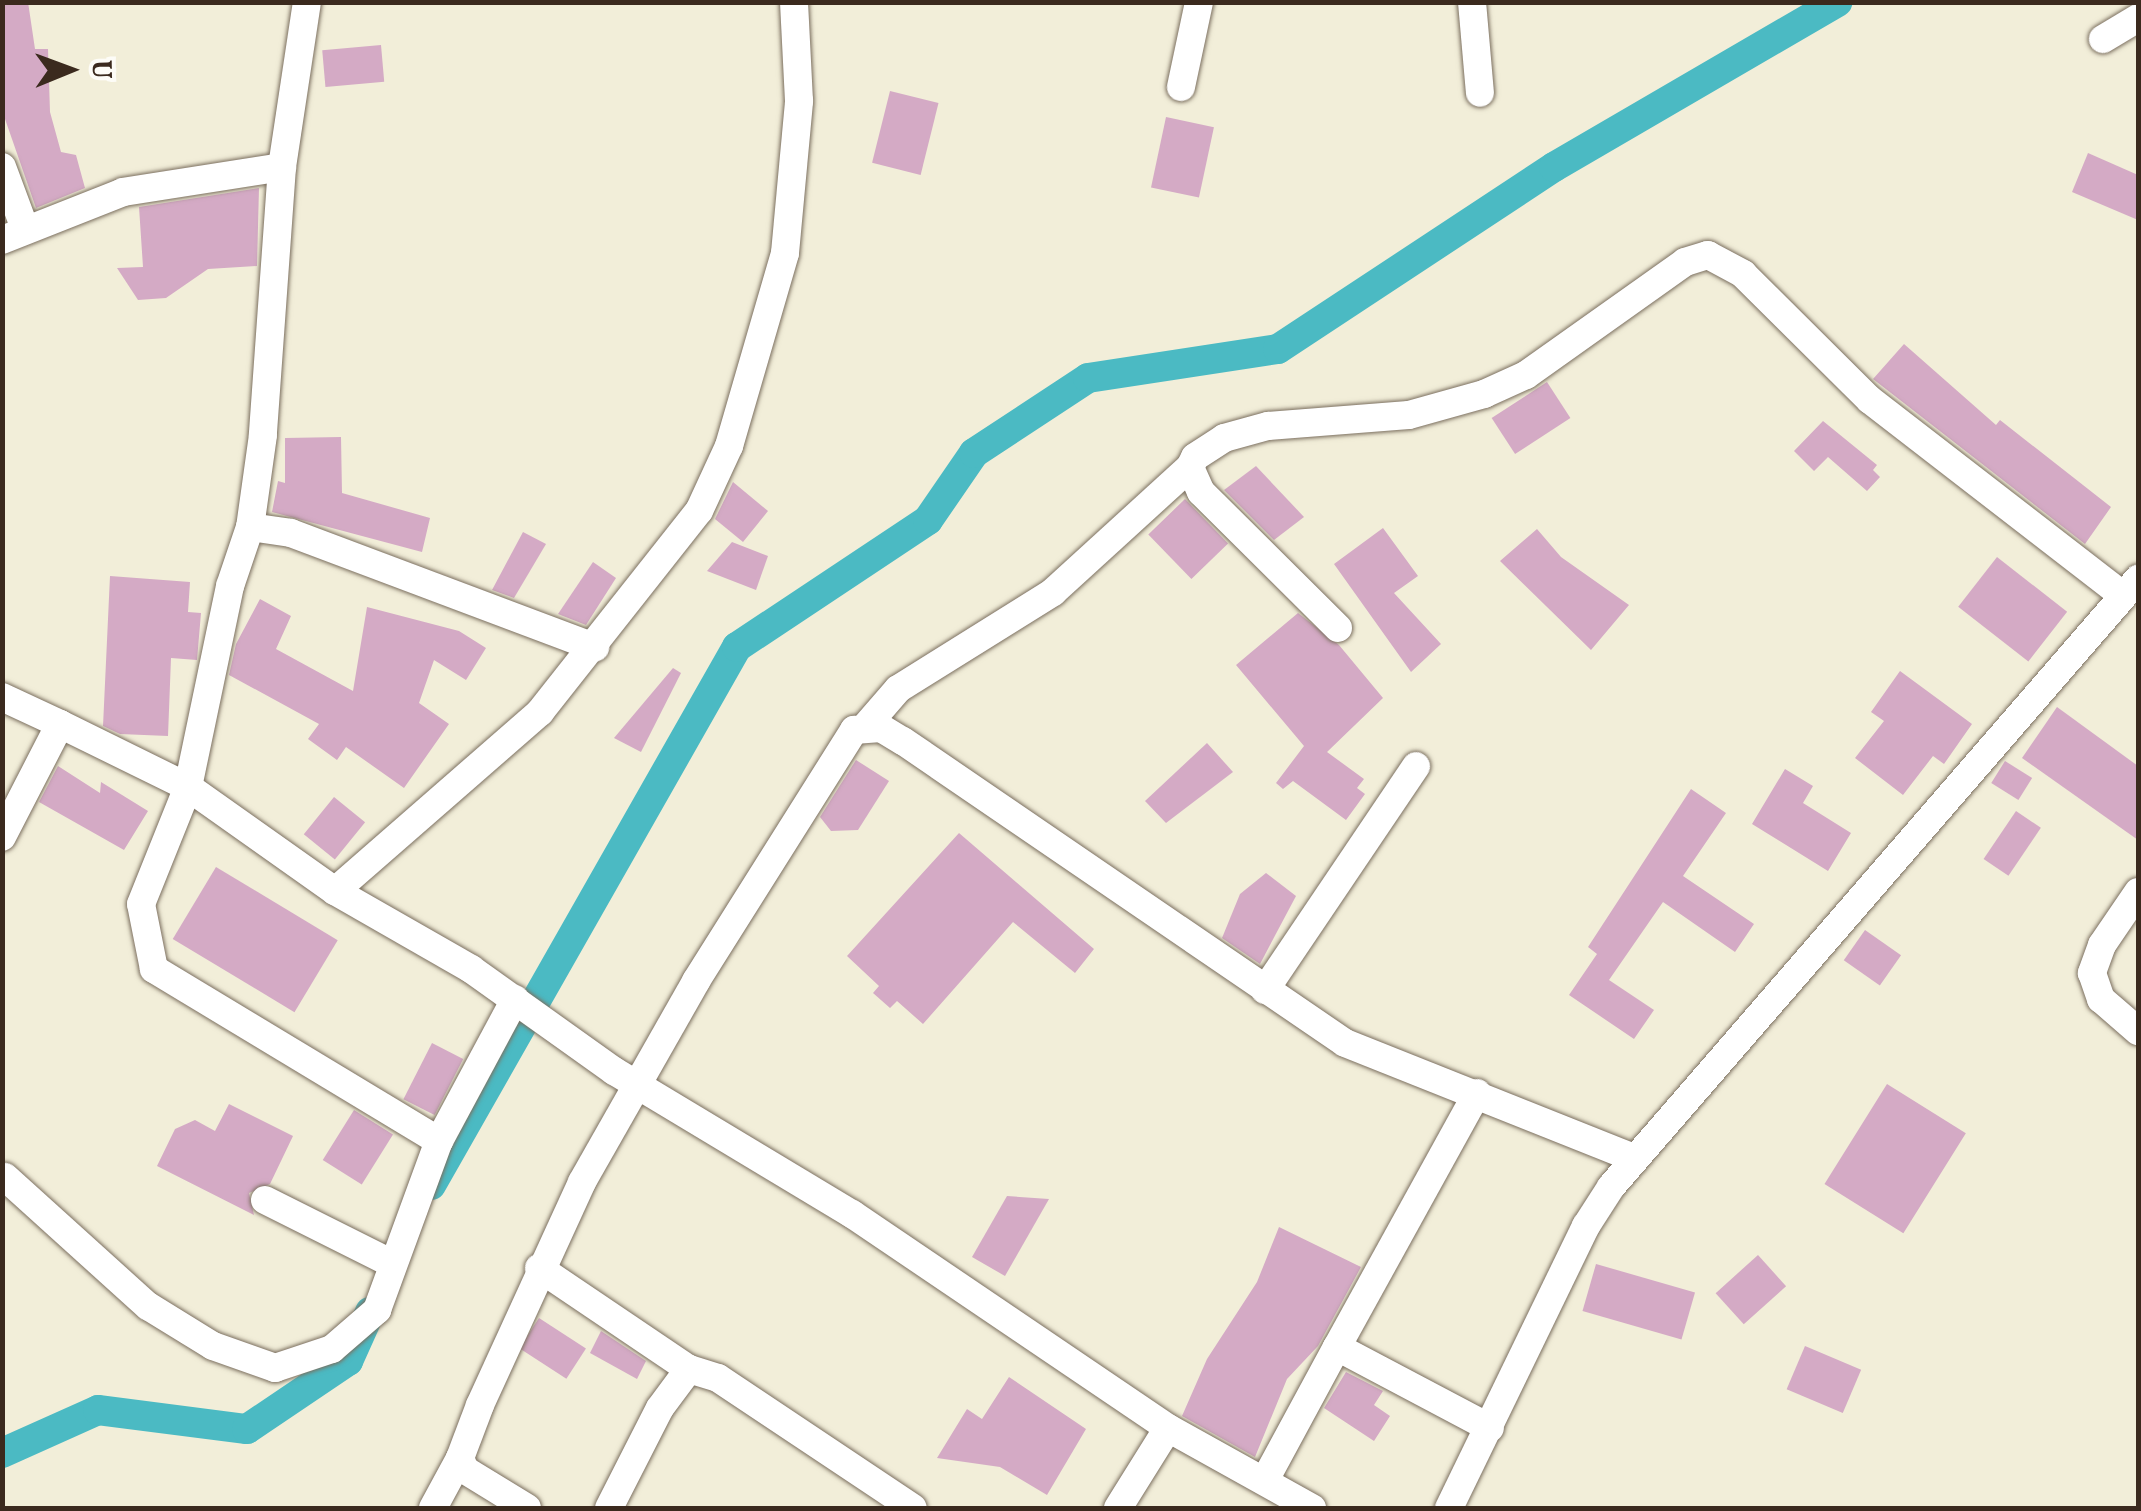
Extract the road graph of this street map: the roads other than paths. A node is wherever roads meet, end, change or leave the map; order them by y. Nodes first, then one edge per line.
1 (307, 2) edge
2 (794, 2) edge
3 (1198, 2) edge
4 (1472, 2) edge
5 (2138, 18) edge
6 (2103, 39) dead end
7 (1181, 86) dead end
8 (1480, 93) dead end
9 (2, 167) edge
10 (282, 168) junction
11 (14, 235) edge
12 (1190, 467) junction
13 (250, 527) junction
14 (2130, 587) edge
15 (1338, 628) dead end
16 (595, 647) junction
17 (2, 697) edge
18 (60, 724) junction
19 (866, 726) junction
20 (1416, 766) dead end
21 (188, 787) junction
22 (2, 836) edge
23 (334, 892) junction
24 (2138, 892) edge
25 (1265, 990) junction
26 (514, 999) junction
27 (2138, 1030) edge
28 (639, 1086) junction
29 (1477, 1094) junction
30 (439, 1140) junction
31 (1634, 1158) junction
32 (5, 1177) edge
33 (265, 1200) dead end
34 (389, 1262) junction
35 (539, 1268) junction
36 (1337, 1347) junction
37 (689, 1369) junction
38 (1168, 1428) junction
39 (1490, 1428) junction
40 (460, 1458) junction
41 (1265, 1480) junction
42 (434, 1508) edge
43 (527, 1508) edge
44 (610, 1508) edge
45 (913, 1508) edge
46 (1118, 1508) edge
47 (1312, 1508) edge
48 (1449, 1508) edge

1 - 10 street
2 - 16 street
3 - 7 street
4 - 8 street
5 - 6 street
9 - 11 street
10 - 11 street
10 - 13 street
12 - 14 street
12 - 15 street
12 - 19 street
13 - 16 street
13 - 21 street
14 - 31 street
16 - 23 street
17 - 18 street
18 - 21 street
18 - 22 street
19 - 25 street
19 - 28 street
20 - 25 street
21 - 23 street
21 - 30 street
23 - 26 street
24 - 27 street
25 - 29 street
26 - 28 street
26 - 30 street
28 - 35 street
28 - 38 street
29 - 31 street
29 - 36 street
30 - 34 street
31 - 39 street
32 - 34 street
33 - 34 street
35 - 37 street
35 - 40 street
36 - 39 street
36 - 41 street
37 - 44 street
37 - 45 street
38 - 41 street
38 - 46 street
39 - 48 street
40 - 42 street
40 - 43 street
41 - 47 street

